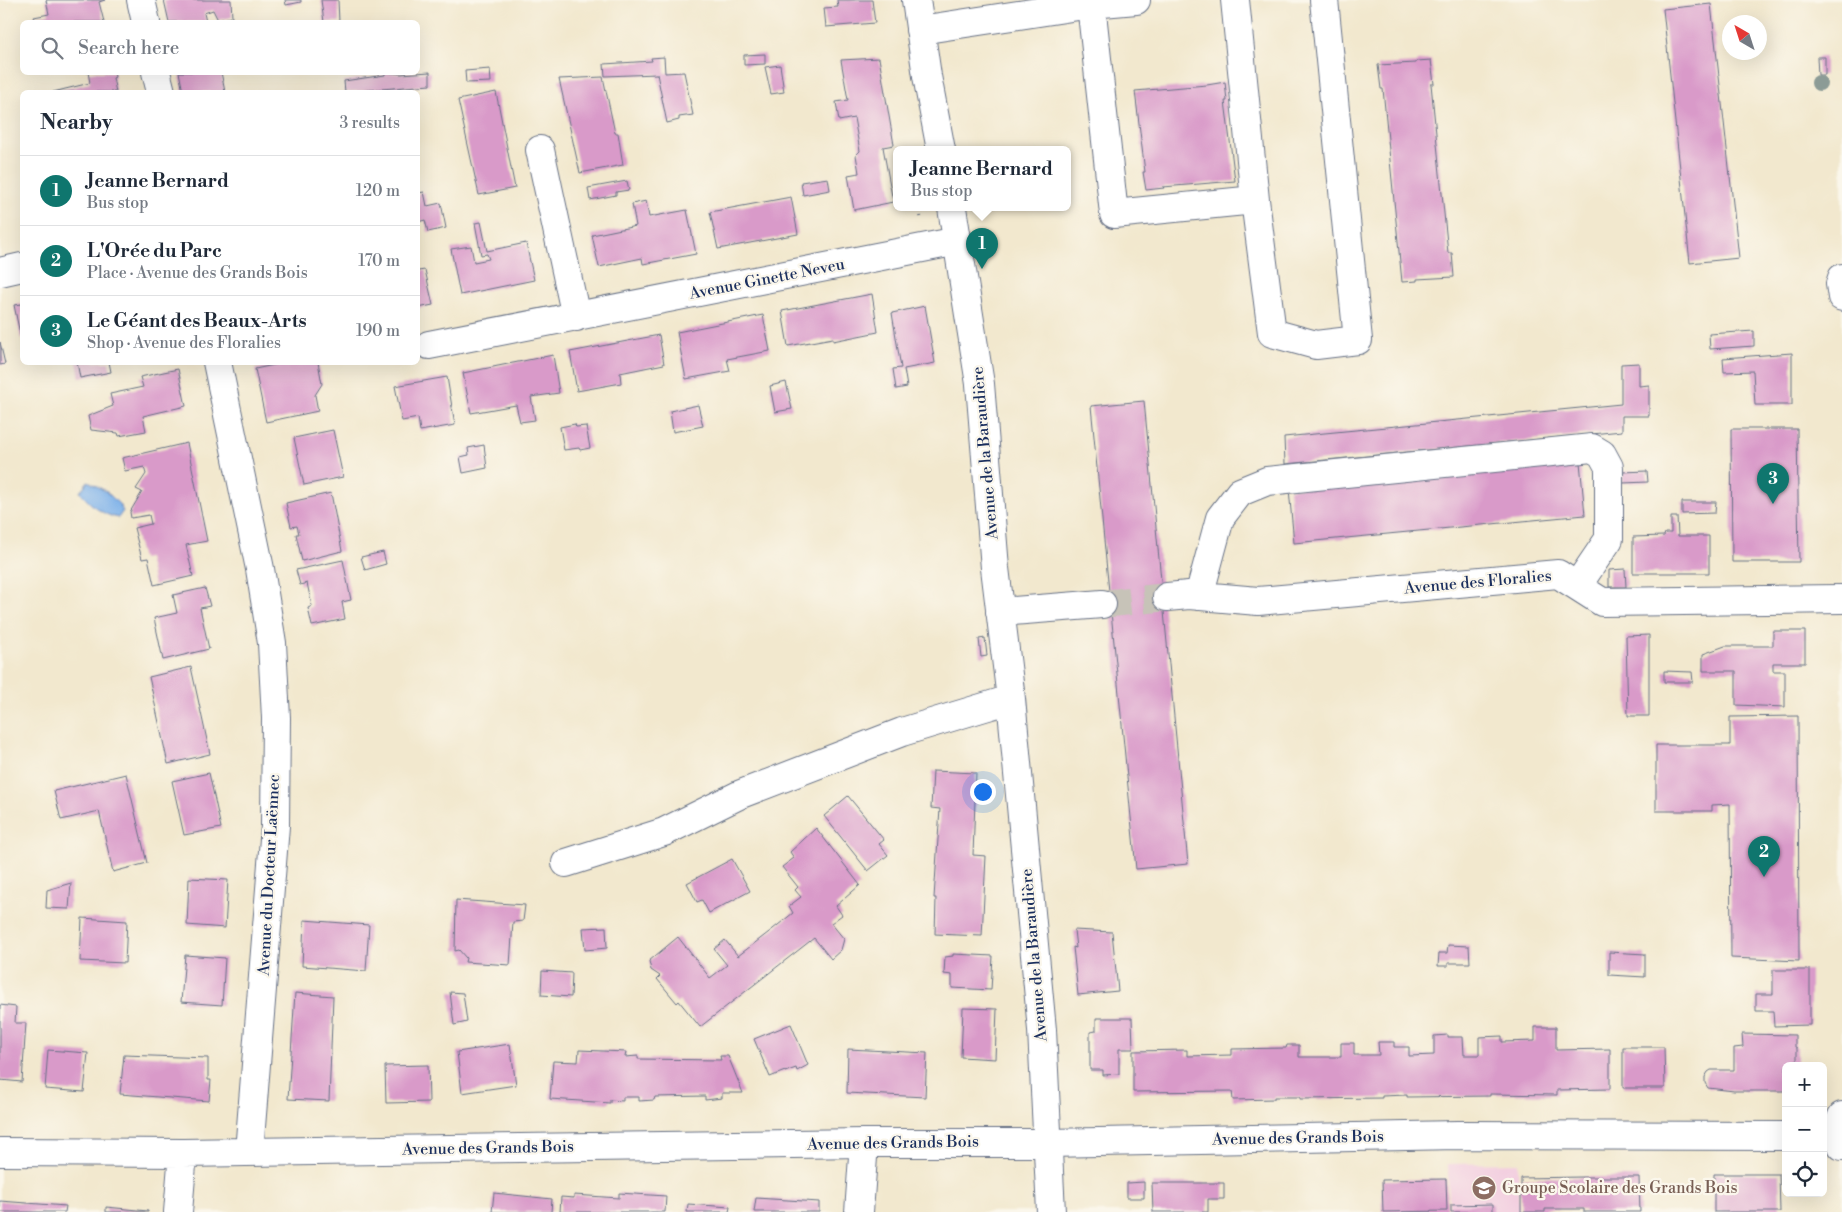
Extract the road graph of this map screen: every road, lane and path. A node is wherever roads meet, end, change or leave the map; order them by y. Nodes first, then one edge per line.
1 (141, 0) edge
2 (916, 0) edge
3 (1136, 0) edge
4 (1235, 0) edge
5 (1324, 0) edge
6 (1090, 4) junction
7 (146, 20) edge
8 (920, 30) junction
9 (157, 75) edge
10 (160, 90) edge
11 (940, 146) edge
12 (540, 150) dead end
13 (1255, 200) junction
14 (953, 211) edge
15 (958, 241) junction
16 (20, 267) edge
17 (0, 272) edge
18 (1842, 278) edge
19 (1842, 297) edge
20 (576, 317) junction
21 (429, 345) dead end
22 (218, 365) edge
23 (1576, 586) junction
24 (1199, 596) junction
25 (1167, 597) tunnel mouth
26 (1842, 599) edge
27 (1102, 604) tunnel mouth
28 (1000, 612) junction
29 (1010, 698) junction
30 (566, 863) dead end
31 (1782, 1136) edge
32 (1047, 1142) junction
33 (864, 1143) junction
34 (0, 1152) edge
35 (249, 1152) junction
36 (183, 1154) junction
37 (178, 1212) edge
38 (859, 1212) edge
39 (1051, 1212) edge

1 - 7 street
2 - 8 street
3 - 6 street
4 - 13 street
5 - 13 street
6 - 8 street
6 - 13 street
8 - 11 street
9 - 10 street
12 - 20 street
14 - 15 street, Avenue de la Baraudière
15 - 20 street, Avenue Ginette Neveu
15 - 28 street, Avenue de la Baraudière
16 - 17 street
18 - 19 street
20 - 21 street, Avenue Ginette Neveu
22 - 35 street, Avenue du Docteur Laënnec
23 - 24 street, Avenue des Floralies
23 - 24 street
23 - 26 street, Avenue des Floralies
24 - 25 street, Avenue des Floralies
27 - 28 street
28 - 29 street, Avenue de la Baraudière
29 - 30 street
29 - 32 street, Avenue de la Baraudière
31 - 32 street, Avenue des Grands Bois
32 - 33 street, Avenue des Grands Bois
32 - 39 street, Avenue de la Baraudière
33 - 35 street, Avenue des Grands Bois
33 - 38 street
34 - 36 street, Avenue des Grands Bois
35 - 36 street, Avenue des Grands Bois
36 - 37 street

